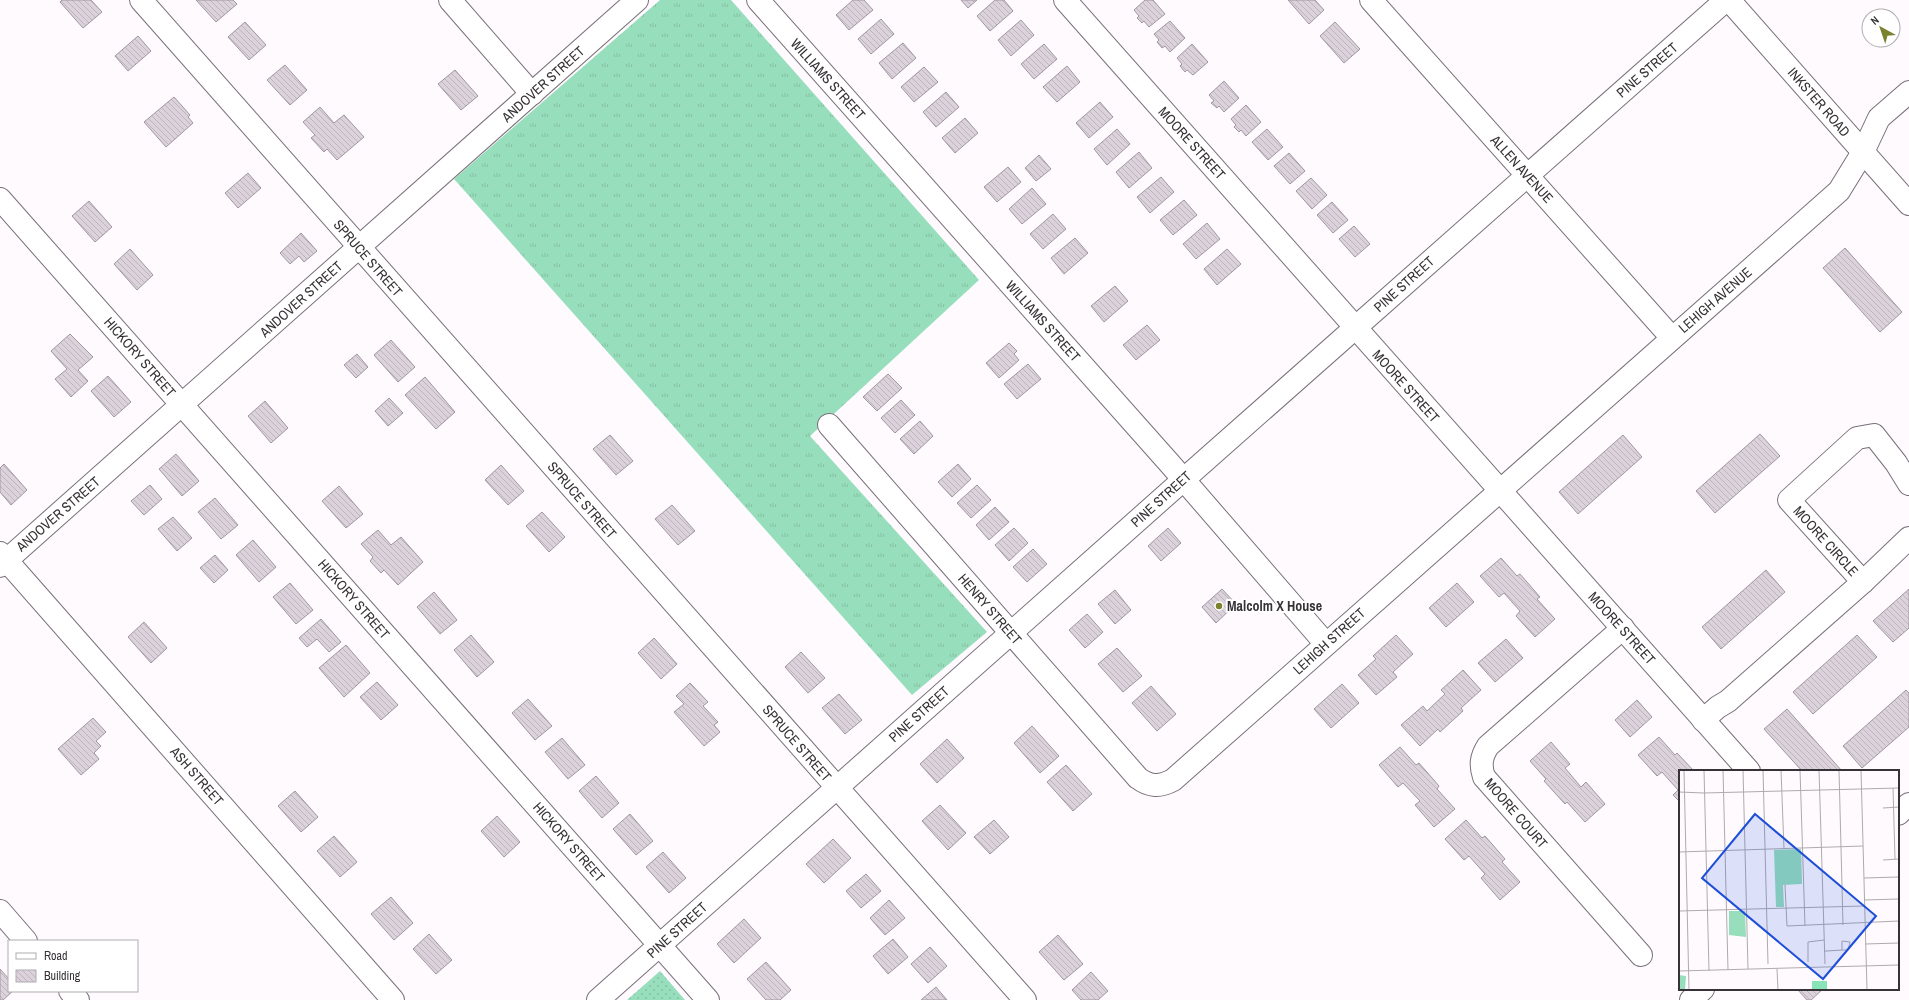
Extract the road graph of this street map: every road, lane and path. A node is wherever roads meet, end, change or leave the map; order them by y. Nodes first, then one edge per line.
1 (140, 0) edge
2 (450, 0) edge
3 (637, 0) edge
4 (758, 0) edge
5 (1065, 0) edge
6 (1371, 0) edge
7 (1728, 0) edge
8 (1909, 92) edge
9 (532, 94) junction
10 (1863, 152) junction
11 (1527, 175) junction
12 (0, 199) edge
13 (1909, 204) edge
14 (359, 247) junction
15 (1355, 328) junction
16 (1672, 338) junction
17 (182, 405) junction
18 (829, 425) dead end
19 (1184, 479) junction
20 (1909, 484) edge
21 (1499, 490) junction
22 (1909, 538) edge
23 (2, 559) edge
24 (1863, 582) junction
25 (1623, 628) junction
26 (1011, 633) junction
27 (1326, 644) junction
28 (1703, 720) junction
29 (1748, 770) edge
30 (1156, 786) joint
31 (837, 788) junction
32 (1909, 804) edge
33 (1899, 813) edge
34 (0, 911) edge
35 (25, 940) edge
36 (660, 945) junction
37 (1641, 955) dead end
38 (1702, 990) edge
39 (71, 992) edge
40 (78, 1000) edge
41 (393, 1000) edge
42 (598, 1000) edge
43 (708, 1000) edge
44 (1025, 1000) edge
45 (1691, 1000) edge

1 - 14 street, SPRUCE STREET
2 - 9 street
3 - 9 street, ANDOVER STREET
4 - 19 street, WILLIAMS STREET
5 - 15 street, MOORE STREET
6 - 11 street, ALLEN AVENUE
7 - 10 street, INKSTER ROAD
7 - 11 street, PINE STREET
8 - 10 street, LEHIGH AVENUE
9 - 14 street, ANDOVER STREET
10 - 13 street, INKSTER ROAD
10 - 16 street, LEHIGH AVENUE
11 - 15 street, PINE STREET
11 - 16 street, ALLEN AVENUE
12 - 17 street, HICKORY STREET
14 - 17 street, ANDOVER STREET
14 - 31 street, SPRUCE STREET
15 - 19 street, PINE STREET
15 - 21 street, MOORE STREET
16 - 21 street, LEHIGH AVENUE
17 - 23 street, ANDOVER STREET
17 - 36 street, HICKORY STREET
18 - 26 street, HENRY STREET
19 - 26 street, PINE STREET
19 - 27 street, WILLIAMS STREET
20 - 24 street, MOORE CIRCLE
21 - 25 street, MOORE STREET
21 - 27 street, LEHIGH STREET
22 - 24 street, MOORE CIRCLE
23 - 41 street, ASH STREET
24 - 28 street, MOORE CIRCLE
25 - 28 street, MOORE STREET
25 - 37 street, MOORE COURT
26 - 30 street, HENRY STREET
26 - 31 street, PINE STREET
27 - 30 street, LEHIGH STREET
28 - 29 street, MOORE STREET
31 - 36 street, PINE STREET
31 - 44 street, SPRUCE STREET
32 - 33 street
34 - 35 street
36 - 42 street, PINE STREET
36 - 43 street, HICKORY STREET
38 - 45 street
39 - 40 street

